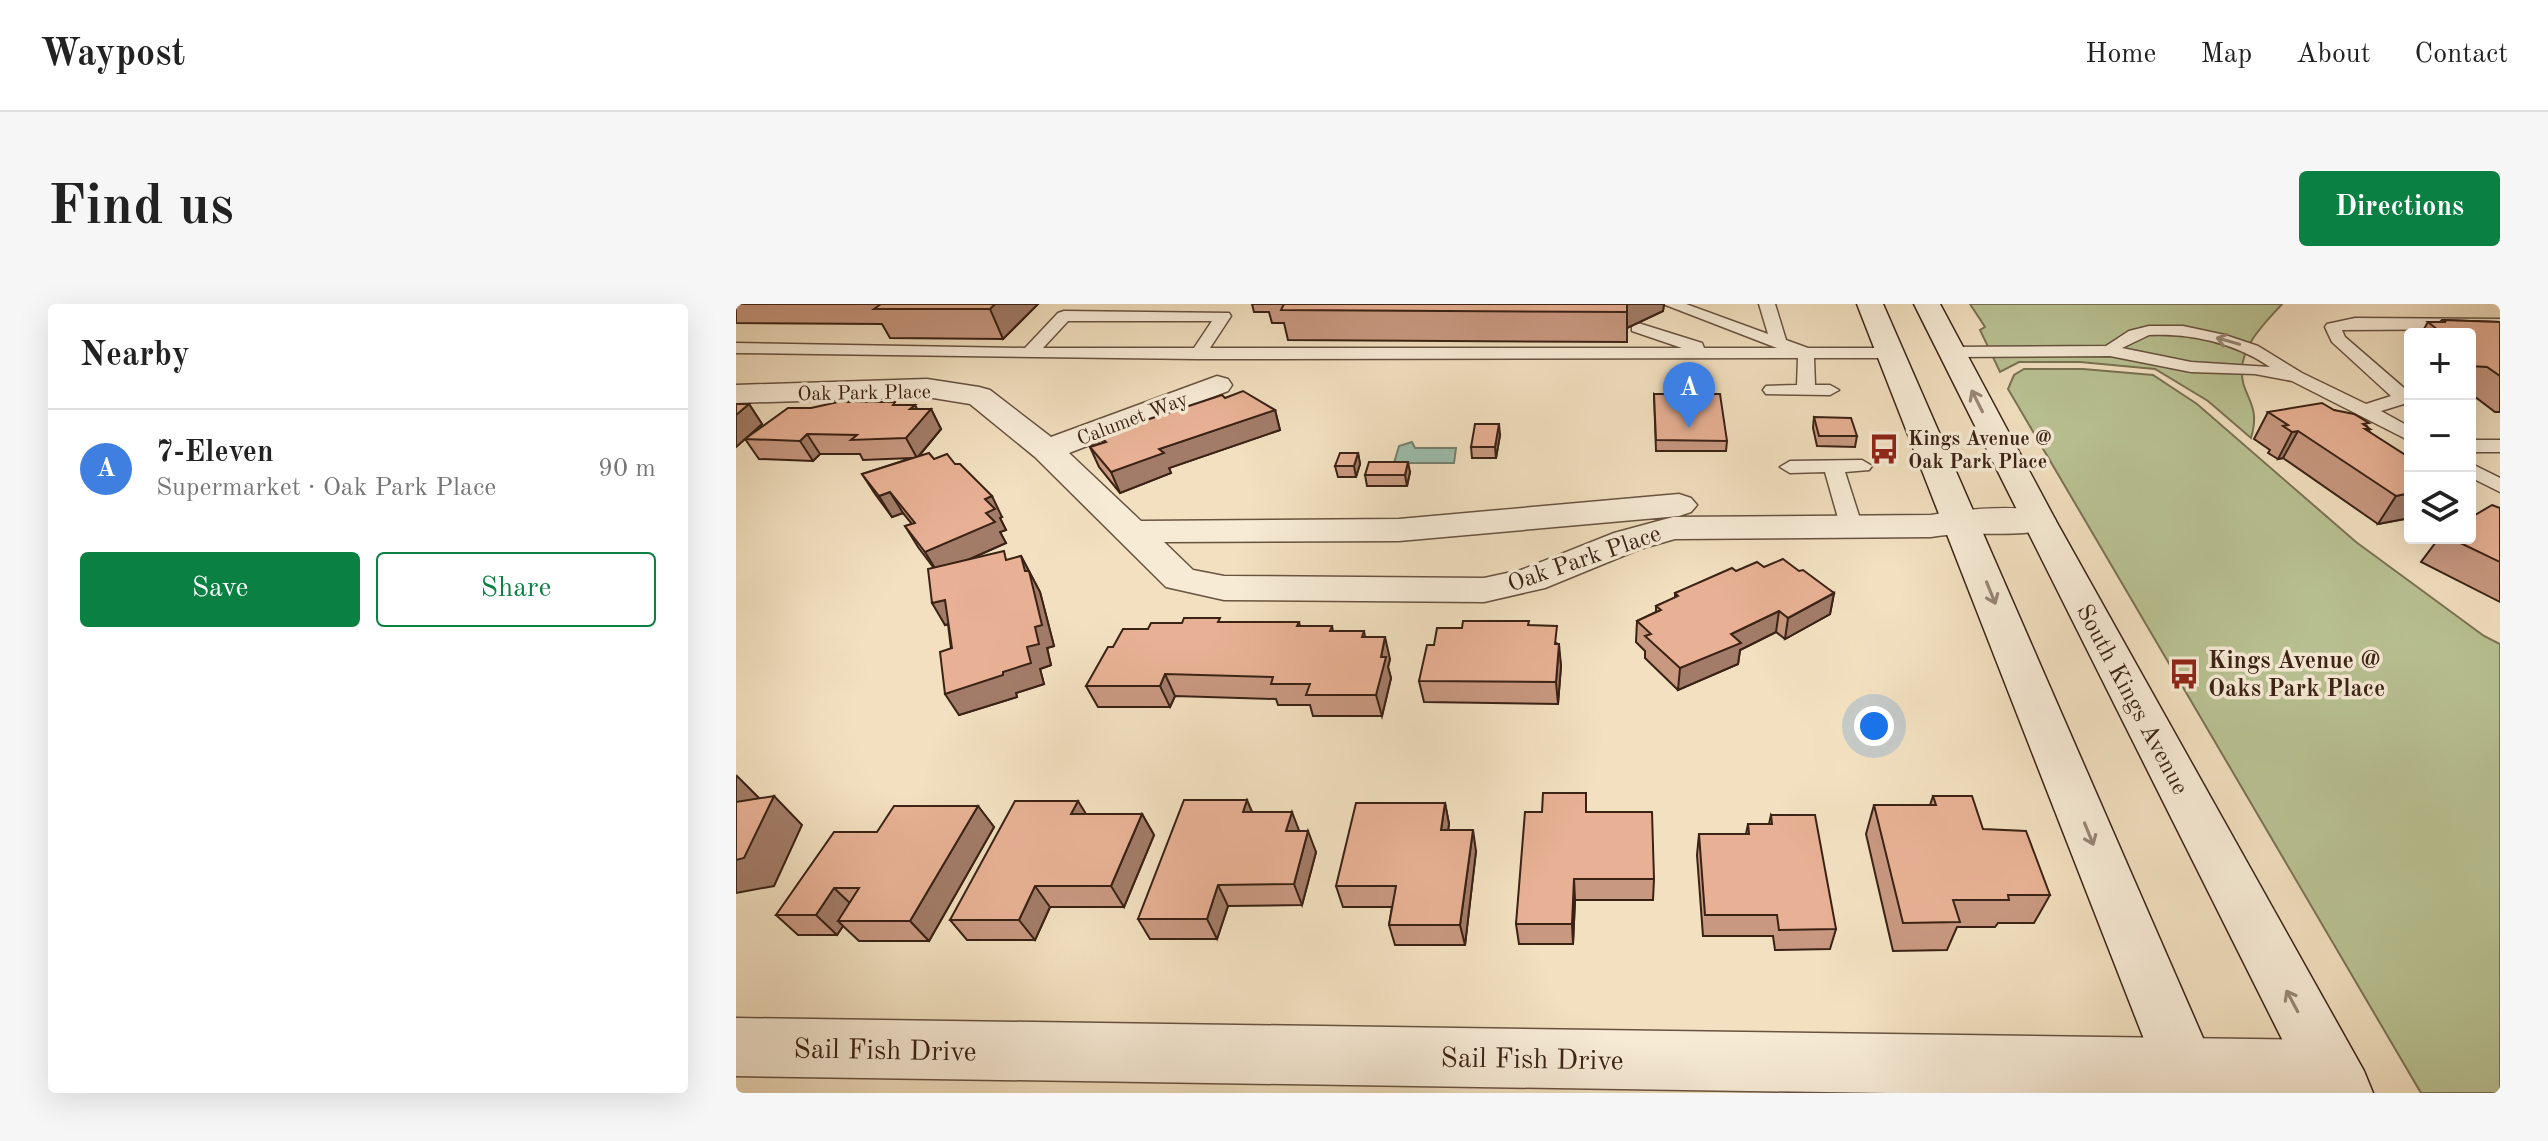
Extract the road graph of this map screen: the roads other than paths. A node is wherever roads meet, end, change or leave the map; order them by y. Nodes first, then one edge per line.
1 (1671, 304) edge
2 (1767, 304) edge
3 (1870, 304) edge
4 (1927, 304) edge
5 (2477, 304) edge
6 (2500, 322) edge
7 (1638, 328) dead end
8 (1779, 343) junction
9 (736, 348) edge
10 (2110, 351) junction
11 (1952, 352) junction
12 (1029, 353) junction
13 (1806, 353) junction
14 (1891, 353) junction
15 (1198, 354) junction
16 (1716, 354) junction
17 (2297, 377) junction
18 (1217, 385) dead end
19 (1772, 390) dead end
20 (1806, 390) junction
21 (1830, 390) dead end
22 (736, 394) edge
23 (2366, 410) junction
24 (2404, 432) edge
25 (2476, 446) edge
26 (2500, 446) edge
27 (1047, 450) junction
28 (1862, 466) dead end
29 (1790, 467) dead end
30 (1833, 467) junction
31 (2475, 472) edge
32 (2500, 486) edge
33 (1847, 514) junction
34 (1962, 521) junction
35 (2038, 521) junction
36 (1618, 527) junction
37 (1131, 532) junction
38 (736, 1047) edge
39 (2190, 1080) edge
40 (2335, 1081) edge

1 - 8 lane
2 - 8 lane
3 - 14 street
4 - 11 street, South Kings Avenue
5 - 6 lane
6 - 23 lane
7 - 16 lane
8 - 13 lane
9 - 12 lane
10 - 11 lane
10 - 17 lane
17 -> 10 lane
35 -> 11 street, South Kings Avenue
12 - 15 lane
12 - 15 lane
13 - 14 lane
13 - 16 lane
13 - 20 lane
14 - 34 street
15 - 16 lane
17 - 23 lane
18 - 27 street, Calumet Way
19 - 20 lane
20 - 21 lane
22 - 27 street, Oak Park Place
23 - 24 lane
25 - 26 lane
27 - 37 street, Oak Park Place
28 - 30 lane
29 - 30 lane
30 - 33 lane
31 - 32 lane
33 - 34 street, Oak Park Place
33 - 36 street, Oak Park Place
34 - 35 street, Oak Park Place
34 -> 39 street
40 -> 35 street, South Kings Avenue
36 - 37 street, Oak Park Place
36 - 37 street, Oak Park Place
38 - 39 street, Sail Fish Drive
39 - 40 street, Sail Fish Drive

